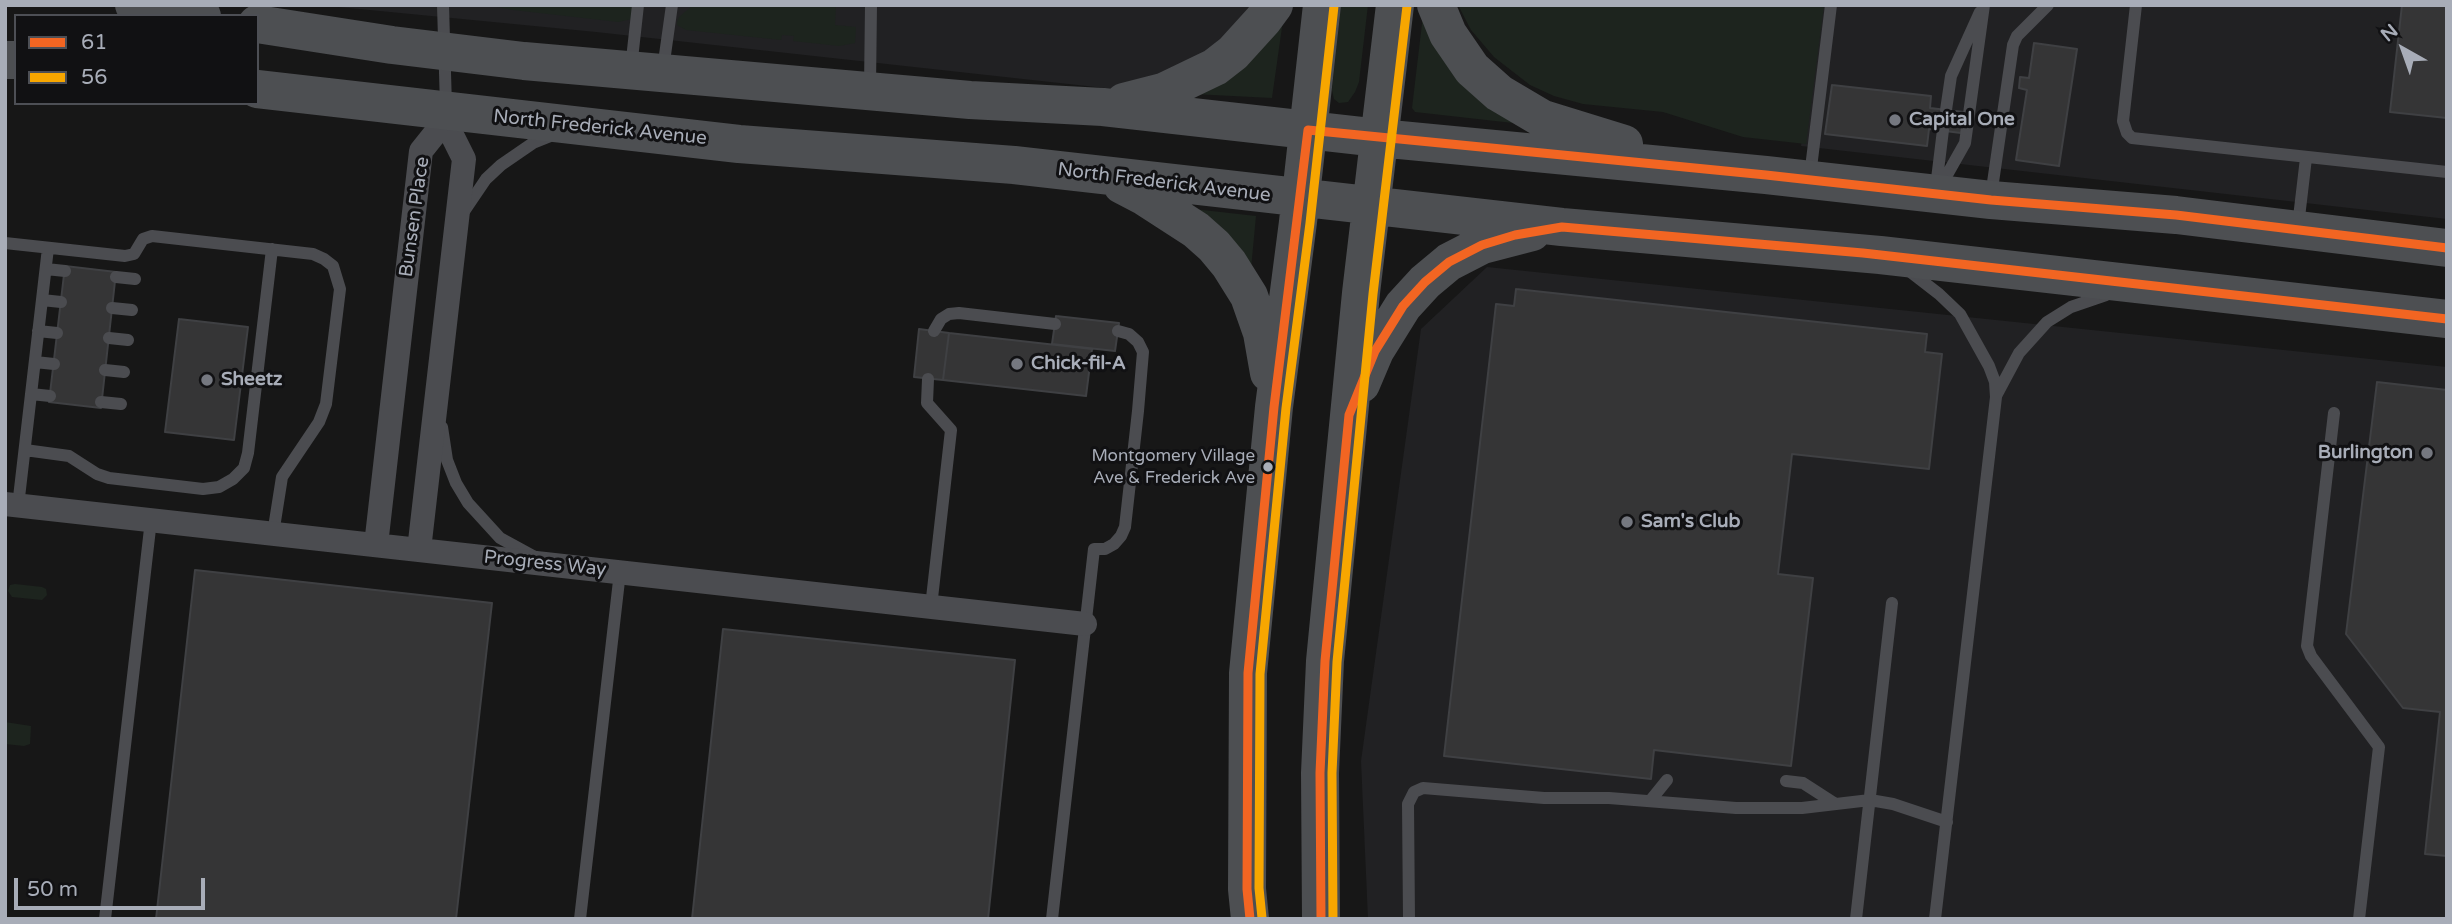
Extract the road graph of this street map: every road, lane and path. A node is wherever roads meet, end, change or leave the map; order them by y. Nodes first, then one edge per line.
1 (134, 5) edge
2 (443, 5) edge
3 (638, 5) edge
4 (672, 5) edge
5 (871, 5) edge
6 (1274, 5) edge
7 (1322, 5) edge
8 (1395, 5) edge
9 (1436, 5) edge
10 (1831, 5) edge
11 (1983, 5) edge
12 (2048, 5) edge
13 (2136, 5) edge
14 (190, 14) edge
15 (259, 24) edge
16 (444, 51) junction
17 (647, 71) junction
18 (259, 89) edge
19 (870, 91) junction
20 (1103, 107) junction
21 (1946, 110) dead end
22 (446, 116) junction
23 (578, 125) junction
24 (1308, 130) junction
25 (1943, 130) dead end
26 (1379, 138) junction
27 (2306, 158) junction
28 (2447, 172) edge
29 (1766, 175) junction
30 (1104, 177) junction
31 (1809, 180) junction
32 (1936, 194) junction
33 (1301, 198) junction
34 (1991, 200) junction
35 (1371, 206) junction
36 (1562, 228) junction
37 (456, 229) junction
38 (2298, 230) junction
39 (5, 243) edge
40 (2447, 247) edge
41 (48, 248) junction
42 (272, 249) junction
43 (1880, 255) junction
44 (46, 269) junction
45 (65, 271) dead end
46 (116, 277) dead end
47 (135, 279) dead end
48 (2152, 286) junction
49 (42, 300) junction
50 (61, 302) dead end
51 (112, 308) dead end
52 (132, 310) dead end
53 (2447, 319) edge
54 (1055, 324) dead end
55 (38, 331) junction
56 (934, 331) dead end
57 (1118, 331) dead end
58 (57, 333) dead end
59 (108, 338) dead end
60 (128, 341) dead end
61 (35, 362) junction
62 (54, 364) dead end
63 (105, 370) dead end
64 (124, 372) dead end
65 (928, 379) dead end
66 (437, 390) junction
67 (31, 394) junction
68 (50, 396) dead end
69 (1996, 397) junction
70 (102, 402) dead end
71 (121, 404) dead end
72 (1274, 407) junction
73 (2334, 413) dead end
74 (1349, 415) junction
75 (25, 450) junction
76 (12, 505) edge
77 (151, 520) junction
78 (273, 534) junction
79 (376, 545) junction
80 (419, 550) junction
81 (556, 565) junction
82 (620, 572) junction
83 (1892, 603) dead end
84 (931, 607) junction
85 (1086, 624) junction
86 (1667, 780) dead end
87 (1786, 781) dead end
88 (1870, 800) junction
89 (1650, 801) junction
90 (1834, 803) junction
91 (1947, 822) junction
92 (105, 919) edge
93 (580, 919) edge
94 (1052, 919) edge
95 (1250, 919) edge
96 (1321, 919) edge
97 (1409, 919) edge
98 (1856, 919) edge
99 (1935, 919) edge
100 (2359, 919) edge

1 - 14 main road
2 - 16 lane
3 - 17 lane
4 - 17 lane
5 - 19 lane
6 - 20 main road
7 - 24 main road
8 - 26 main road
9 - 29 main road
10 - 31 lane
11 - 21 lane
11 - 32 lane
12 - 34 lane
13 - 27 lane
15 - 16 main road
16 - 17 main road
16 - 22 lane
17 - 19 main road
18 - 22 main road, North Frederick Avenue
19 - 20 main road
20 - 24 main road
22 - 23 main road, North Frederick Avenue
22 - 37 street, Bunsen Place
22 - 79 street, Bunsen Place
23 - 30 main road, North Frederick Avenue
23 - 37 lane
24 - 26 main road
24 - 33 main road
25 - 32 lane
26 - 29 main road
26 - 35 main road
27 - 28 lane
27 - 38 lane
29 - 31 main road
30 - 33 main road, North Frederick Avenue
30 - 72 main road
31 - 32 main road
32 - 34 main road
33 - 35 main road, North Frederick Avenue
33 - 72 main road
34 - 38 main road
35 - 36 main road, North Frederick Avenue
35 - 74 main road
36 - 43 main road, North Frederick Avenue
36 - 74 main road
37 - 66 street, Bunsen Place
38 - 40 main road
39 - 41 lane
41 - 42 lane
41 - 44 lane
42 - 75 lane
42 - 78 lane
43 - 48 main road, North Frederick Avenue
43 - 69 lane
44 - 45 lane
44 - 49 lane
46 - 47 lane
48 - 53 main road, North Frederick Avenue
48 - 69 lane
49 - 50 lane
49 - 55 lane
51 - 52 lane
54 - 56 lane
55 - 58 lane
55 - 61 lane
57 - 85 lane
59 - 60 lane
61 - 62 lane
61 - 67 lane
63 - 64 lane
65 - 84 lane
66 - 80 street, Bunsen Place
66 - 81 lane
67 - 68 lane
67 - 75 lane
69 - 91 lane
70 - 71 lane
72 - 95 main road
73 - 100 lane
74 - 96 main road
75 - 76 lane
76 - 77 street, Progress Way
77 - 78 street, Progress Way
77 - 92 lane
78 - 79 street, Progress Way
79 - 80 street, Progress Way
80 - 81 street, Progress Way
81 - 82 street, Progress Way
82 - 84 street, Progress Way
82 - 93 lane
83 - 88 lane
84 - 85 street, Progress Way
85 - 94 lane
86 - 89 lane
87 - 90 lane
88 - 90 lane
88 - 91 lane
88 - 98 lane
89 - 90 lane
89 - 97 lane
91 - 99 lane

